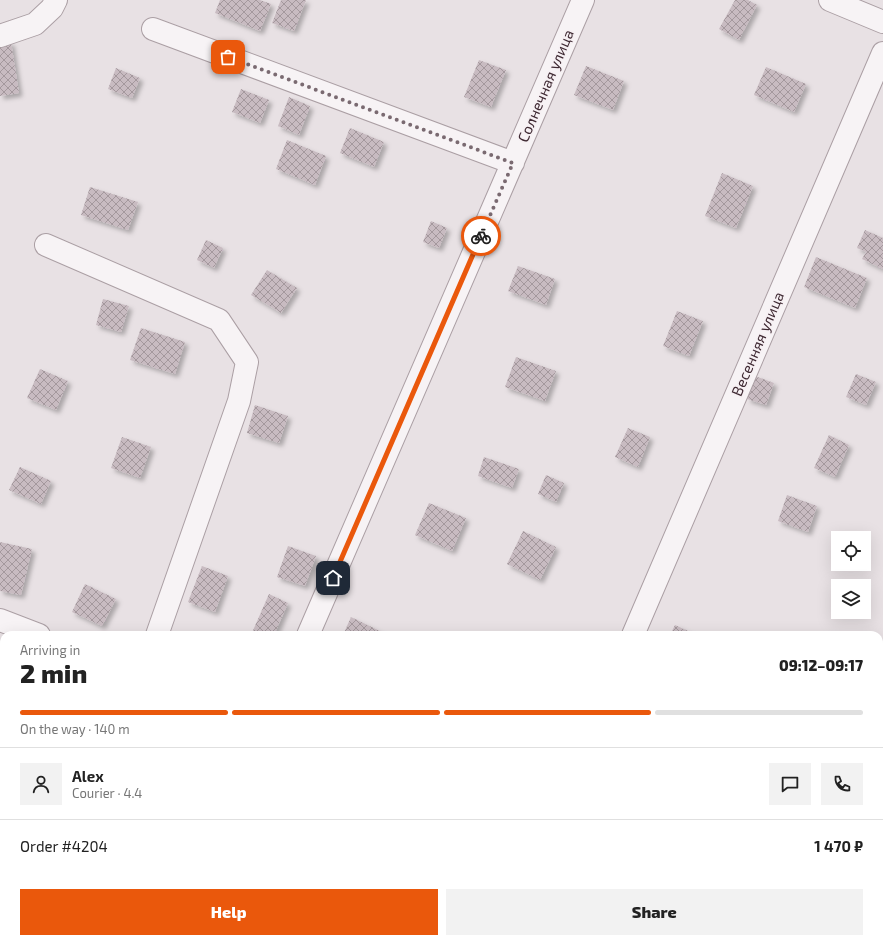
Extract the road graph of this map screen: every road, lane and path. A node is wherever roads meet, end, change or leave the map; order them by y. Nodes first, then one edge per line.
1 (583, 0) edge
2 (830, 0) edge
3 (54, 4) edge
4 (883, 22) edge
5 (153, 29) dead end
6 (0, 36) edge
7 (883, 53) edge
8 (513, 163) junction
9 (46, 246) dead end
10 (0, 620) edge
11 (29, 631) edge
12 (158, 631) edge
13 (310, 631) edge
14 (635, 631) edge

1 - 8 street, Солнечная улица
2 - 4 street
3 - 6 street
5 - 8 street
7 - 14 street, Весенняя улица
8 - 13 street, Солнечная улица
9 - 12 street
10 - 11 street

